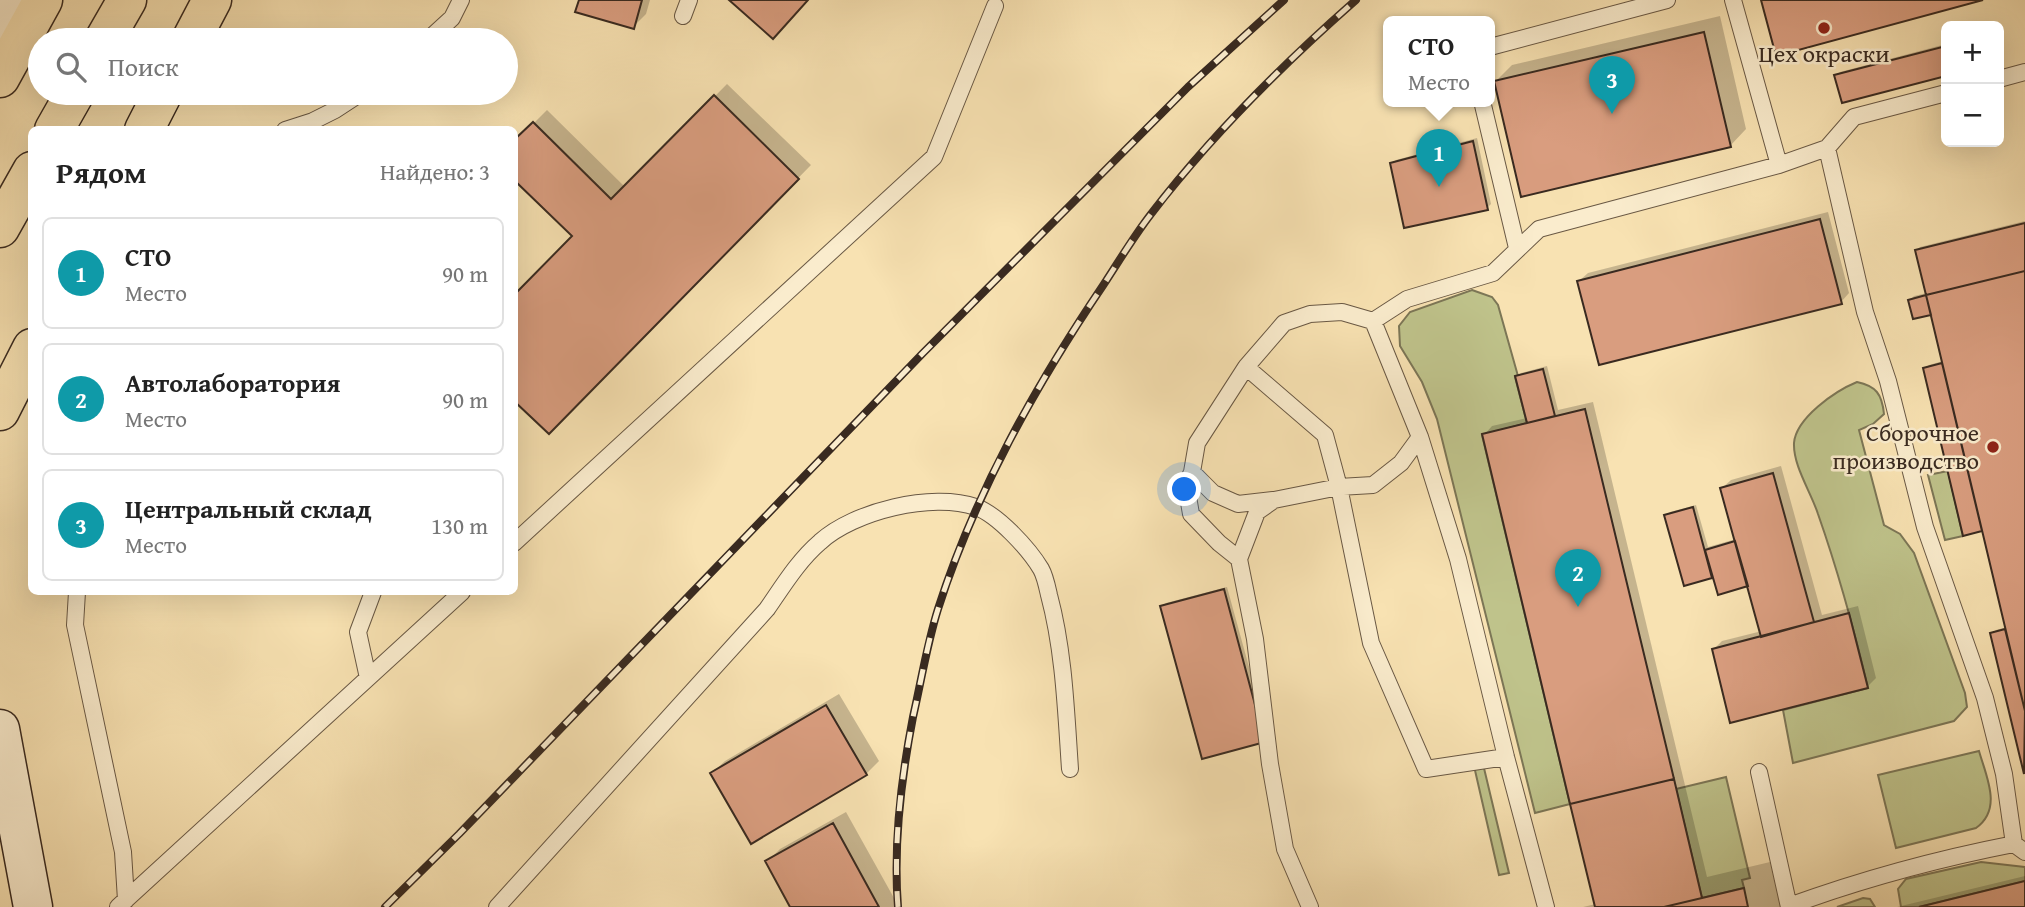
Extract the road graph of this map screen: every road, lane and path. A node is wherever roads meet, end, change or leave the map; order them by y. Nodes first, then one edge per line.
1 (12, 0) edge
2 (43, 0) edge
3 (127, 0) edge
4 (212, 0) edge
5 (461, 0) edge
6 (688, 0) edge
7 (1667, 0) edge
8 (1733, 0) edge
9 (995, 6) dead end
10 (683, 16) dead end
11 (111, 28) edge
12 (197, 28) edge
13 (441, 28) edge
14 (0, 37) edge
15 (1495, 46) edge
16 (2025, 72) edge
17 (0, 78) edge
18 (2004, 78) edge
19 (1941, 94) edge
20 (68, 105) edge
21 (157, 105) edge
22 (343, 105) edge
23 (1483, 107) edge
24 (319, 125) edge
25 (56, 126) edge
26 (146, 126) edge
27 (1826, 148) junction
28 (1779, 164) junction
29 (28, 178) edge
30 (0, 228) edge
31 (1517, 248) junction
32 (1373, 321) junction
33 (28, 356) edge
34 (1246, 367) junction
35 (0, 411) edge
36 (1420, 438) junction
37 (1192, 472) junction
38 (1339, 487) junction
39 (1274, 500) junction
40 (518, 539) edge
41 (1239, 559) junction
42 (77, 595) edge
43 (372, 595) edge
44 (459, 595) edge
45 (368, 678) junction
46 (0, 729) edge
47 (1506, 757) junction
48 (1070, 769) dead end
49 (1759, 772) dead end
50 (2019, 848) edge
51 (122, 903) edge
52 (33, 907) edge
53 (497, 907) edge
54 (1310, 907) edge
55 (1546, 907) edge
56 (1789, 907) edge

1 - 14 street
2 - 17 main road
3 - 11 main road
4 - 12 main road
5 - 13 lane
6 - 10 lane
7 - 15 lane
8 - 28 lane
9 - 40 lane
16 - 18 lane
19 - 27 lane
20 - 25 main road
21 - 26 main road
22 - 24 lane
23 - 31 lane
27 - 28 lane
27 - 50 lane
28 - 31 lane
29 - 30 main road
31 - 32 lane
32 - 34 lane
32 - 36 lane
33 - 35 main road
34 - 37 lane
34 - 38 lane
36 - 38 lane
36 - 47 lane
37 - 39 lane
37 - 41 lane
38 - 39 lane
38 - 47 lane
39 - 41 lane
41 - 54 lane
42 - 51 lane
43 - 45 lane
44 - 45 lane
45 - 51 lane
46 - 52 street
47 - 55 lane
48 - 53 lane
49 - 56 lane
50 - 56 lane

